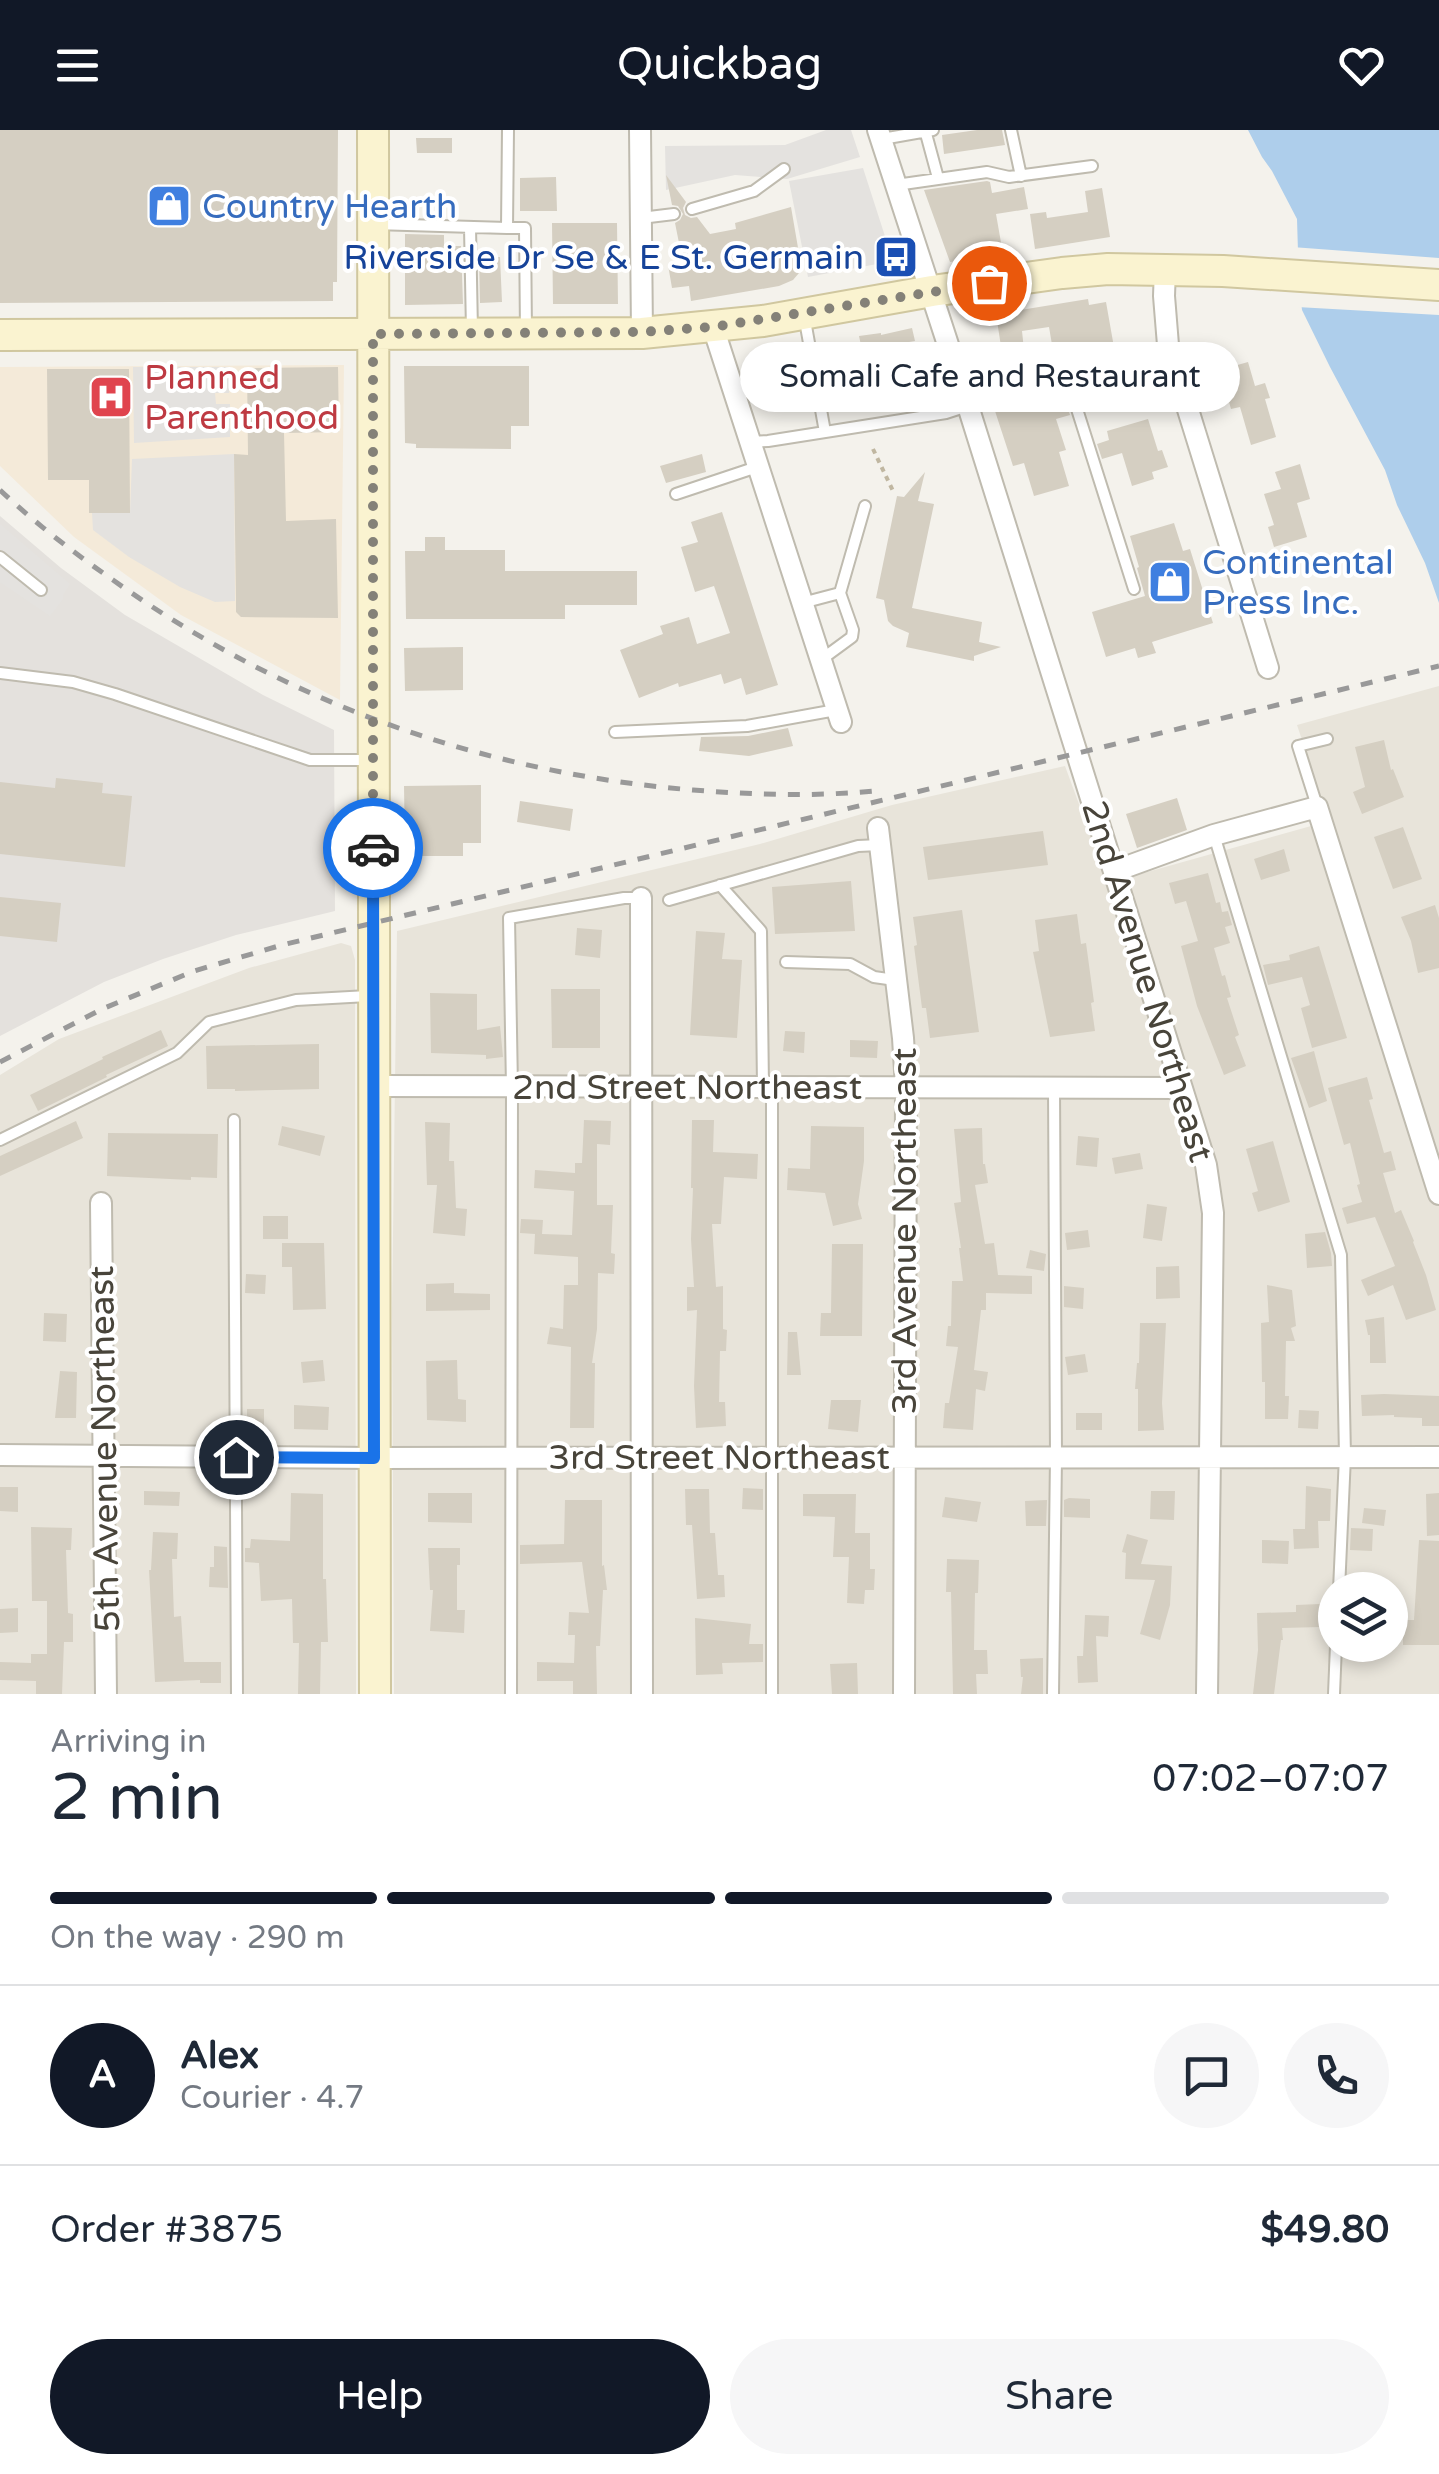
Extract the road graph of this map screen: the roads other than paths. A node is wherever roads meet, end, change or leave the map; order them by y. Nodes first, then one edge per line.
1 (373, 130) edge
2 (508, 130) edge
3 (640, 130) edge
4 (1011, 130) edge
5 (928, 131) edge
6 (879, 135) edge
7 (1092, 166) dead end
8 (784, 169) dead end
9 (1021, 176) junction
10 (938, 178) junction
11 (896, 185) junction
12 (692, 209) dead end
13 (674, 214) dead end
14 (641, 218) junction
15 (374, 224) junction
16 (470, 227) junction
17 (507, 228) junction
18 (1165, 268) junction
19 (1439, 286) edge
20 (932, 292) junction
21 (804, 314) junction
22 (713, 327) junction
23 (642, 332) junction
24 (472, 333) junction
25 (526, 333) junction
26 (373, 334) junction
27 (0, 335) edge
28 (1176, 370) junction
29 (1070, 387) junction
30 (968, 406) junction
31 (825, 432) junction
32 (750, 442) junction
33 (758, 466) junction
34 (676, 494) dead end
35 (865, 506) dead end
36 (0, 557) edge
37 (1134, 589) dead end
38 (41, 590) dead end
39 (840, 593) junction
40 (802, 603) junction
41 (821, 660) junction
42 (1268, 668) dead end
43 (0, 673) edge
44 (839, 716) joint
45 (615, 732) dead end
46 (1327, 739) dead end
47 (373, 760) junction
48 (1317, 807) junction
49 (1214, 836) junction
50 (879, 837) joint
51 (1115, 871) junction
52 (720, 886) junction
53 (641, 898) joint
54 (669, 900) dead end
55 (786, 962) dead end
56 (896, 981) junction
57 (374, 996) junction
58 (374, 1086) junction
59 (642, 1086) junction
60 (512, 1087) junction
61 (768, 1087) junction
62 (906, 1087) junction
63 (1054, 1088) junction
64 (1181, 1088) junction
65 (234, 1120) dead end
66 (0, 1140) edge
67 (1439, 1194) edge
68 (101, 1203) dead end
69 (0, 1455) edge
70 (1212, 1456) junction
71 (1345, 1456) junction
72 (236, 1457) junction
73 (773, 1457) junction
74 (905, 1457) junction
75 (1439, 1457) edge
76 (105, 1458) junction
77 (374, 1458) junction
78 (510, 1458) junction
79 (642, 1458) junction
80 (1056, 1458) junction
81 (1340, 1572) edge
82 (1335, 1662) edge
83 (106, 1694) edge
84 (237, 1694) edge
85 (376, 1694) edge
86 (511, 1694) edge
87 (642, 1694) edge
88 (772, 1694) edge
89 (904, 1694) edge
90 (1054, 1694) edge
91 (1207, 1694) edge
92 (1334, 1694) edge

1 - 15 street
2 - 17 lane
3 - 14 street
4 - 9 lane
5 - 6 lane
5 - 10 lane
6 - 11 street, 2nd Avenue Northeast
7 - 9 lane
8 - 12 lane
9 - 10 lane
10 - 11 lane
11 - 20 street, 2nd Avenue Northeast
13 - 14 lane
14 - 23 street
15 - 16 lane
15 - 26 street
16 - 17 lane
16 - 24 lane
17 - 25 lane
18 - 19 street
18 - 20 street
18 - 28 street
20 - 21 street
20 - 30 street, 2nd Avenue Northeast
21 - 22 street
21 - 31 lane
22 - 23 street
22 - 32 street
23 - 25 street
24 - 25 street
24 - 26 street
26 - 27 street
26 - 47 street
28 - 29 lane
28 - 42 street
29 - 30 lane
29 - 37 lane
30 - 31 lane
30 - 51 street, 2nd Avenue Northeast
31 - 32 lane
32 - 33 street
33 - 34 lane
33 - 40 street
35 - 39 lane
36 - 38 lane
39 - 40 lane
39 - 41 lane
40 - 41 street
41 - 44 street
43 - 47 lane
44 - 45 lane
46 - 48 lane
47 - 57 street
48 - 49 street
48 - 67 street
49 - 51 street
49 - 71 lane
50 - 52 lane
50 - 56 street, 3rd Avenue Northeast
51 - 64 street, 2nd Avenue Northeast
52 - 54 lane
52 - 61 lane
53 - 59 street
53 - 60 lane
55 - 56 lane
56 - 62 street, 3rd Avenue Northeast
57 - 58 street
57 - 66 lane
58 - 60 street, 2nd Street Northeast
58 - 77 street
59 - 60 street, 2nd Street Northeast
59 - 61 street, 2nd Street Northeast
59 - 79 street
60 - 78 lane
61 - 62 street, 2nd Street Northeast
61 - 73 lane
62 - 63 street, 2nd Street Northeast
62 - 74 street, 3rd Avenue Northeast
63 - 64 street, 2nd Street Northeast
63 - 80 lane
64 - 70 street, 2nd Avenue Northeast
65 - 72 lane
68 - 76 street, 5th Avenue Northeast
69 - 76 street, 3rd Street Northeast
70 - 71 street, 3rd Street Northeast
70 - 80 street, 3rd Street Northeast
70 - 91 street, 2nd Avenue Northeast
71 - 75 street, 3rd Street Northeast
71 - 81 lane
72 - 76 street, 3rd Street Northeast
72 - 77 street, 3rd Street Northeast
72 - 84 lane
73 - 74 street, 3rd Street Northeast
73 - 79 street, 3rd Street Northeast
73 - 88 lane
74 - 80 street, 3rd Street Northeast
74 - 89 street, 3rd Avenue Northeast
76 - 83 street, 5th Avenue Northeast
77 - 78 street, 3rd Street Northeast
77 - 85 street
78 - 79 street, 3rd Street Northeast
78 - 86 lane
79 - 87 street
80 - 90 lane
82 - 92 lane

